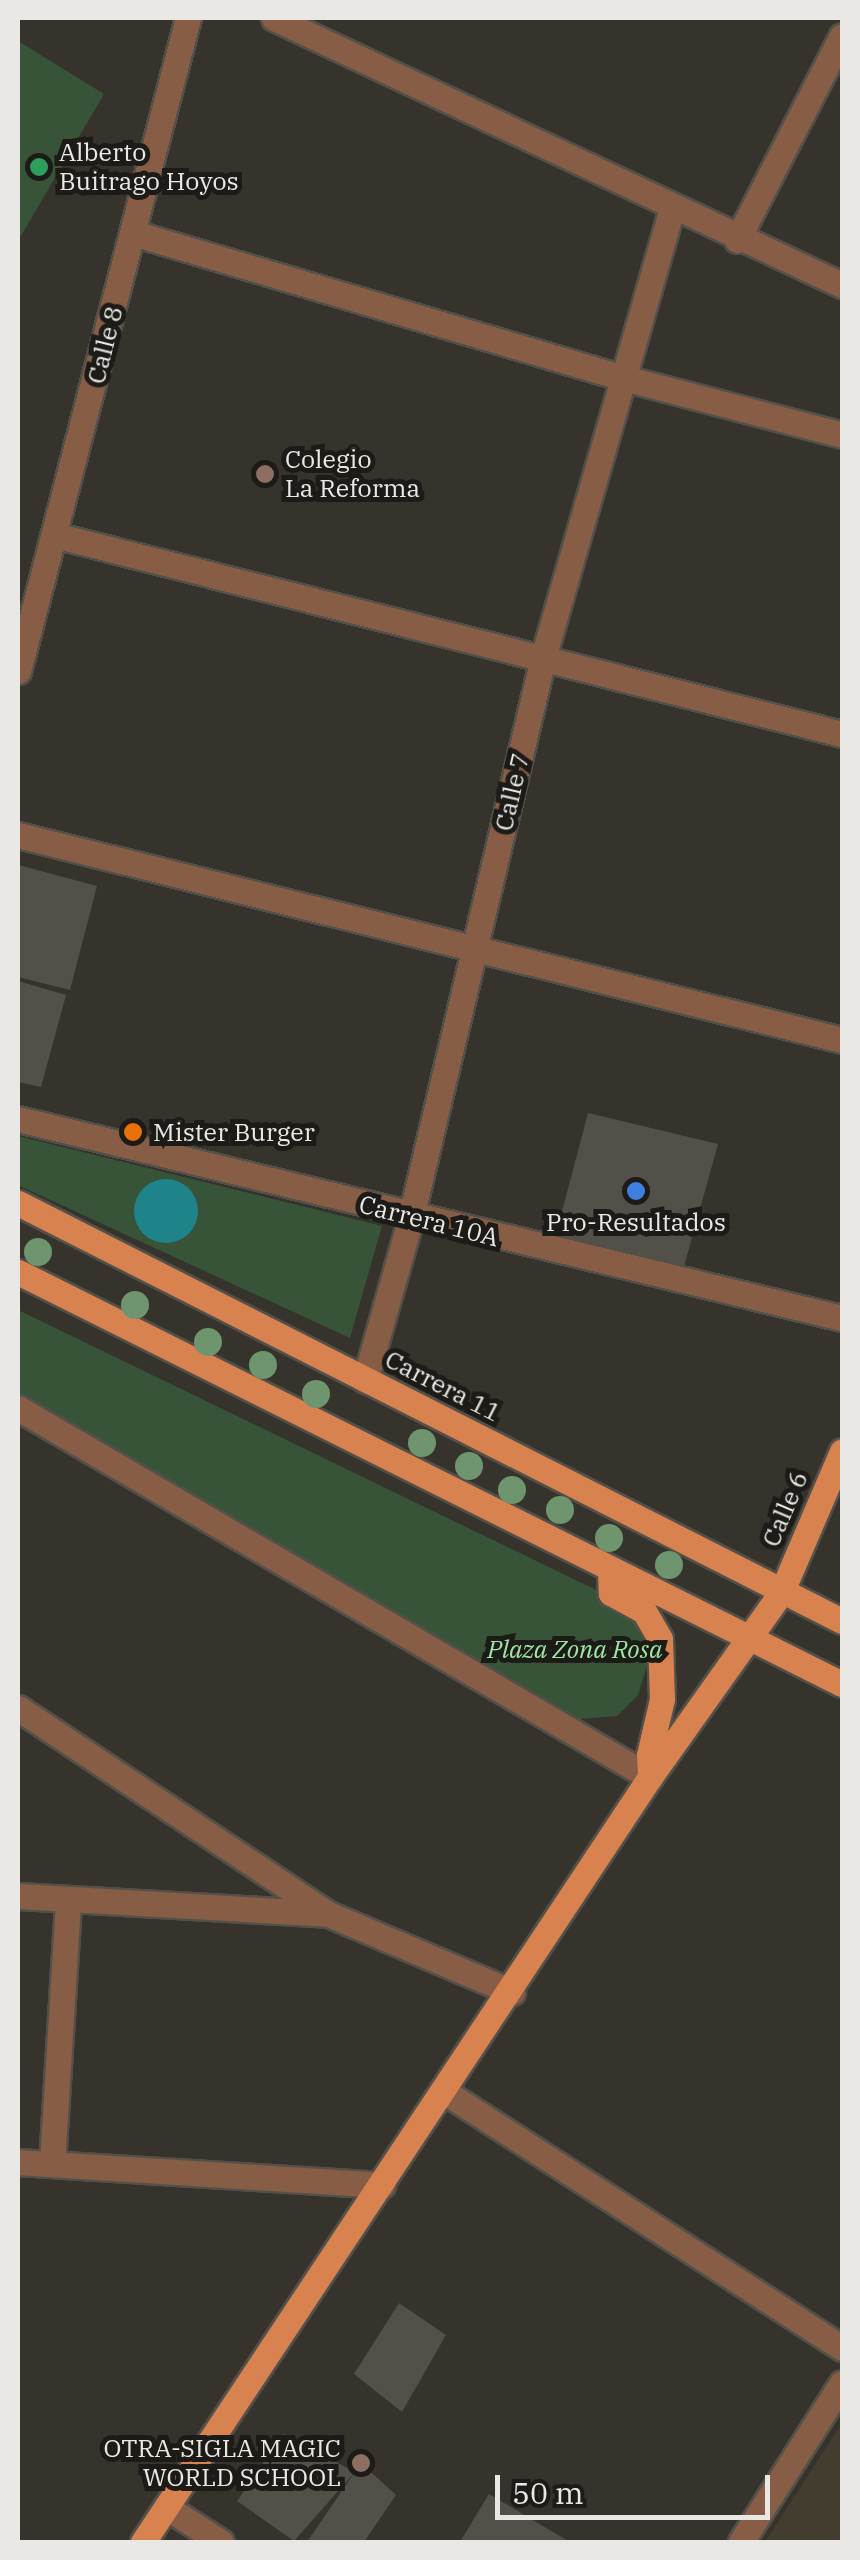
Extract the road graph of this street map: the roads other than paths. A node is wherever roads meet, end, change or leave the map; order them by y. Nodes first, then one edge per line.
1 (188, 18) edge
2 (274, 18) edge
3 (842, 36) edge
4 (672, 208) junction
5 (133, 234) junction
6 (738, 240) junction
7 (842, 286) edge
8 (620, 377) junction
9 (842, 435) edge
10 (58, 536) junction
11 (543, 658) junction
12 (18, 672) edge
13 (842, 734) edge
14 (18, 835) edge
15 (475, 949) junction
16 (842, 1040) edge
17 (18, 1119) edge
18 (18, 1203) edge
19 (410, 1217) junction
20 (18, 1272) edge
21 (842, 1318) edge
22 (365, 1380) junction
23 (18, 1408) edge
24 (842, 1451) edge
25 (610, 1570) junction
26 (782, 1591) junction
27 (842, 1621) edge
28 (749, 1638) junction
29 (842, 1684) edge
30 (18, 1708) edge
31 (650, 1777) junction
32 (18, 1896) edge
33 (68, 1899) junction
34 (328, 1914) junction
35 (512, 1992) junction
36 (445, 2092) junction
37 (18, 2162) edge
38 (52, 2164) junction
39 (382, 2185) junction
40 (842, 2348) edge
41 (842, 2383) edge
42 (166, 2507) junction
43 (143, 2542) edge
44 (221, 2542) edge
45 (741, 2542) edge

1 - 5 street, Calle 8
2 - 4 street
3 - 6 street
4 - 6 street
4 - 8 street, Calle 7
5 - 8 street
5 - 10 street, Calle 8
6 - 7 street
8 - 9 street
8 - 11 street, Calle 7
10 - 11 street
10 - 12 street, Calle 8
11 - 13 street
11 - 15 street, Calle 7
14 - 15 street
15 - 16 street
15 - 19 street, Calle 7
17 - 19 street, Carrera 10A
18 - 22 main road, Carrera 11
19 - 21 street, Carrera 10A
19 - 22 street, Calle 7
20 - 25 main road
22 - 26 main road, Carrera 11
23 - 31 street
24 - 26 main road, Calle 6
25 - 28 main road
25 - 31 main road
26 - 27 main road, Carrera 11
26 - 28 main road, Calle 6
28 - 29 main road
28 - 31 main road, Calle 6
30 - 34 street
31 - 35 main road, Calle 6
32 - 33 street
33 - 34 street
33 - 38 street
34 - 35 street
35 - 36 main road, Calle 6
36 - 39 main road, Calle 6
36 - 40 street
37 - 38 street
38 - 39 street
39 - 42 main road, Calle 6
41 - 45 street
42 - 43 main road, Calle 6
42 - 44 street

